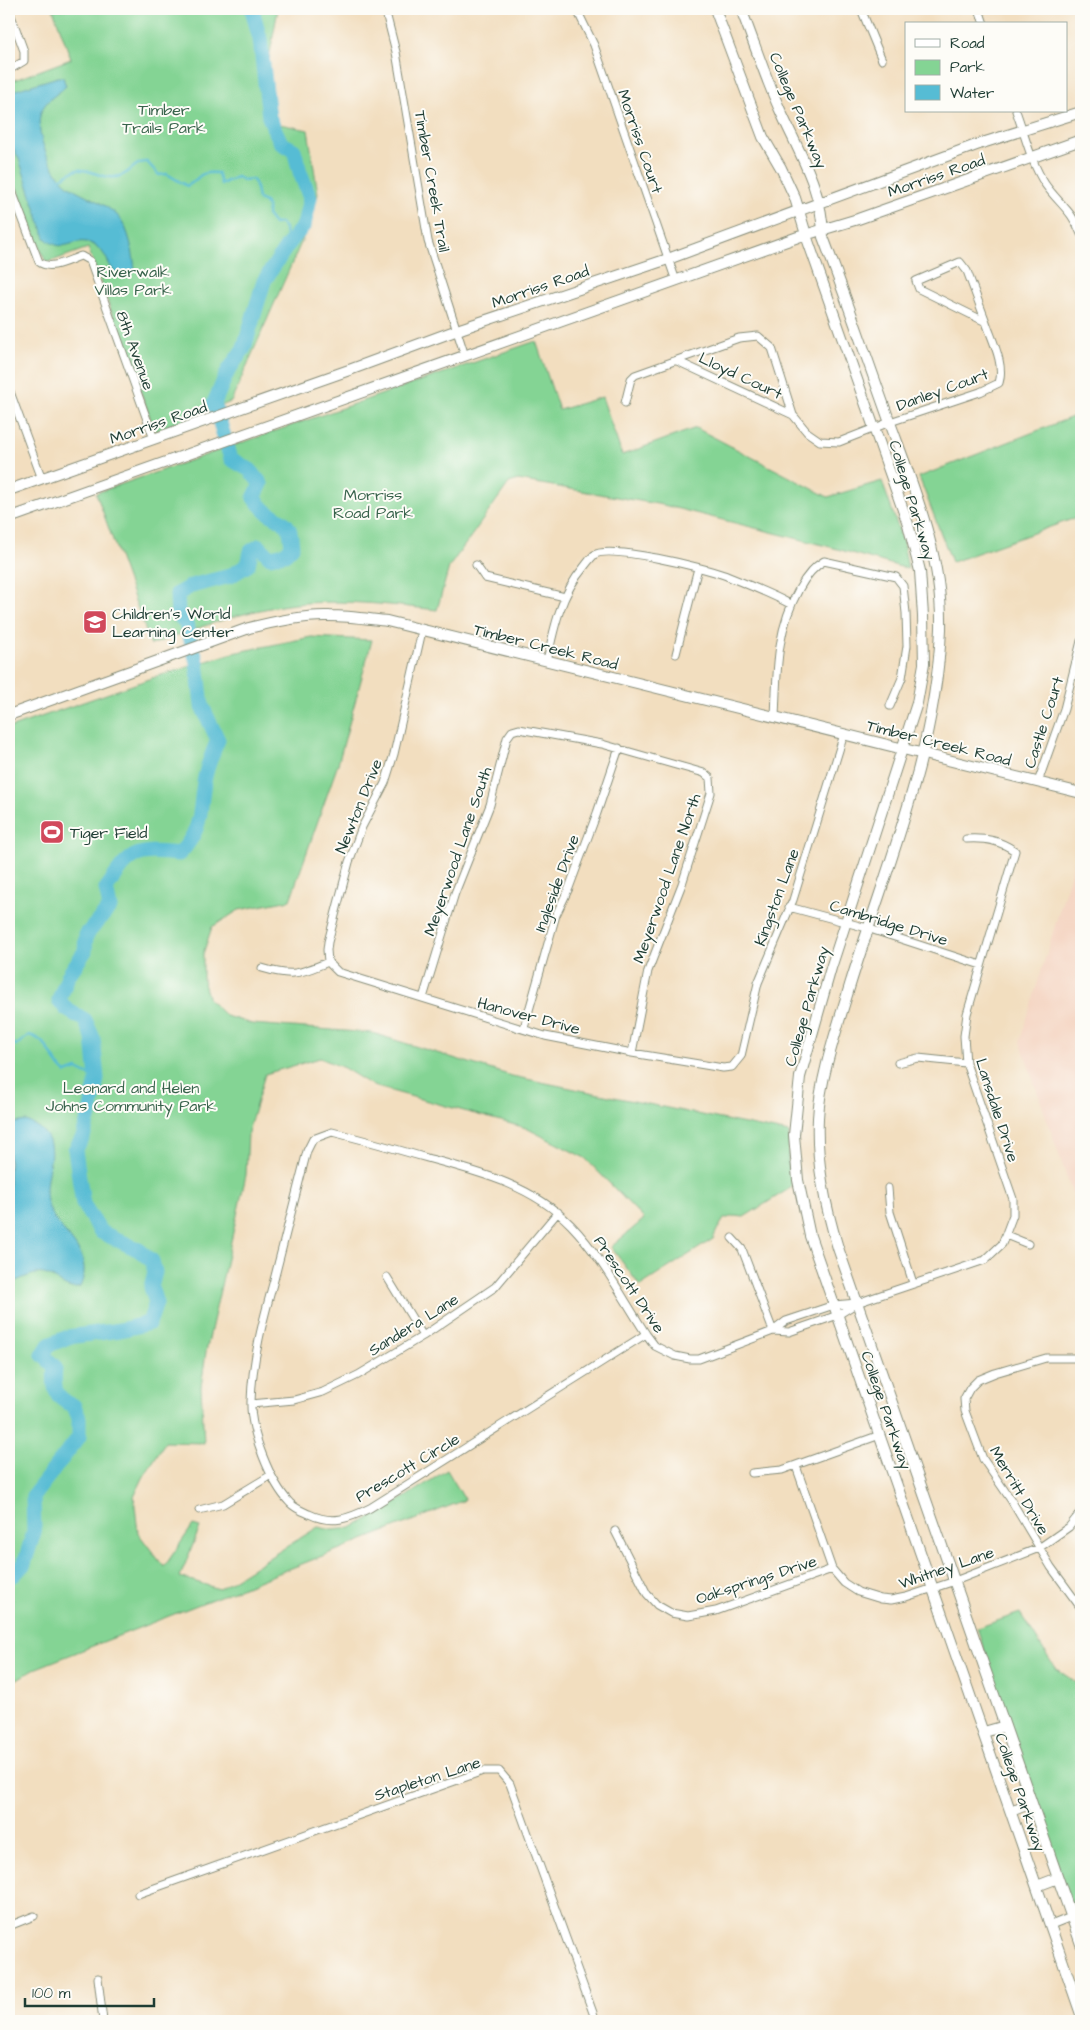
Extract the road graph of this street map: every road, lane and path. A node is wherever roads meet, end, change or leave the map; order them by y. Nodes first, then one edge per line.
1 (385, 9) edge
2 (715, 9) edge
3 (741, 9) edge
4 (861, 9) edge
5 (981, 9) edge
6 (9, 10) edge
7 (578, 12) dead end
8 (984, 22) edge
9 (882, 60) dead end
10 (9, 70) edge
11 (1016, 112) edge
12 (1081, 112) edge
13 (1023, 130) junction
14 (1081, 140) edge
15 (1033, 157) junction
16 (9, 183) edge
17 (819, 202) junction
18 (798, 210) junction
19 (823, 230) junction
20 (1081, 234) edge
21 (806, 235) junction
22 (668, 259) junction
23 (676, 281) junction
24 (986, 322) junction
25 (456, 331) junction
26 (465, 356) junction
27 (677, 361) junction
28 (9, 389) edge
29 (626, 403) dead end
30 (12, 407) edge
31 (793, 415) junction
32 (890, 422) junction
33 (874, 429) junction
34 (154, 439) junction
35 (42, 479) junction
36 (9, 490) edge
37 (9, 518) edge
38 (476, 565) dead end
39 (698, 568) junction
40 (565, 596) junction
41 (790, 604) junction
42 (422, 631) junction
43 (1081, 641) edge
44 (676, 654) dead end
45 (547, 661) junction
46 (890, 706) dead end
47 (9, 715) edge
48 (775, 718) junction
49 (844, 734) junction
50 (618, 748) junction
51 (903, 748) junction
52 (923, 753) junction
53 (1038, 782) junction
54 (1081, 793) edge
55 (966, 839) dead end
56 (789, 908) junction
57 (846, 923) junction
58 (867, 928) junction
59 (328, 962) junction
60 (981, 965) junction
61 (262, 968) dead end
62 (423, 998) junction
63 (524, 1028) junction
64 (632, 1053) junction
65 (898, 1062) dead end
66 (966, 1063) junction
67 (732, 1067) joint
68 (309, 1147) joint
69 (888, 1188) dead end
70 (558, 1212) junction
71 (1006, 1235) junction
72 (732, 1238) dead end
73 (1028, 1244) dead end
74 (387, 1277) dead end
75 (913, 1284) junction
76 (857, 1303) junction
77 (836, 1310) junction
78 (773, 1330) junction
79 (646, 1334) junction
80 (423, 1336) junction
81 (1081, 1360) edge
82 (251, 1404) junction
83 (880, 1435) junction
84 (796, 1466) junction
85 (752, 1473) dead end
86 (271, 1475) junction
87 (199, 1510) dead end
88 (1081, 1512) edge
89 (616, 1531) dead end
90 (1039, 1548) junction
91 (832, 1569) junction
92 (955, 1581) junction
93 (934, 1588) junction
94 (1081, 1608) edge
95 (1005, 1726) junction
96 (984, 1732) junction
97 (1031, 1803) junction
98 (1011, 1811) junction
99 (1058, 1878) junction
100 (1037, 1886) junction
101 (138, 1894) dead end
102 (1077, 1915) edge
103 (34, 1916) dead end
104 (1051, 1925) junction
105 (9, 1926) edge
106 (1081, 1944) edge
107 (98, 1978) dead end
108 (1081, 2014) edge
109 (103, 2021) edge
110 (596, 2021) edge

1 - 25 street, Timber Creek Trail
2 - 18 main road, College Parkway
3 - 17 main road, College Parkway
4 - 9 street
5 - 8 street
6 - 10 street
7 - 22 street, Morriss Court
11 - 13 street
12 - 13 main road, Morriss Road
13 - 15 street
13 - 17 main road, Morriss Road
14 - 15 main road, Morriss Road
15 - 19 main road, Morriss Road
15 - 20 street
16 - 34 street, 8th Avenue
17 - 18 main road, Morriss Road
17 - 19 main road, College Parkway
18 - 21 main road, College Parkway
18 - 22 main road, Morriss Road
19 - 21 main road, Morriss Road
19 - 32 main road, College Parkway
21 - 23 main road, Morriss Road
21 - 33 main road, College Parkway
22 - 23 street, Morriss Court
22 - 25 main road, Morriss Road
23 - 26 main road, Morriss Road
24 - 24 street, Danley Court
24 - 32 street, Danley Court
25 - 26 street, Timber Creek Trail
25 - 34 main road, Morriss Road
26 - 37 main road, Morriss Road
27 - 29 street, Lloyd Court
27 - 31 street, Lloyd Court
27 - 31 street, Lloyd Court
28 - 30 street
30 - 35 street
31 - 33 street, Lloyd Court
32 - 33 street, Lloyd Court
32 - 52 main road, College Parkway
33 - 51 main road, College Parkway
34 - 35 main road, Morriss Road
35 - 36 main road, Morriss Road
38 - 40 street
39 - 40 street
39 - 41 street
39 - 44 street
40 - 45 street
41 - 46 street
41 - 48 street
42 - 45 main road, Timber Creek Road
42 - 47 main road, Timber Creek Road
42 - 59 street, Newton Drive
43 - 53 street, Castle Court
45 - 48 main road, Timber Creek Road
48 - 49 main road, Timber Creek Road
49 - 51 main road, Timber Creek Road
49 - 56 street, Kingston Lane
50 - 62 street, Meyerwood Lane South
50 - 63 street, Ingleside Drive
50 - 64 street, Meyerwood Lane North
51 - 52 main road, Timber Creek Road
51 - 57 main road, College Parkway
52 - 53 main road, Timber Creek Road
52 - 58 main road, College Parkway
53 - 54 main road, Timber Creek Road
55 - 60 street, Lansdale Drive
56 - 57 street, Cambridge Drive
56 - 67 street, Kingston Lane
57 - 58 street, Cambridge Drive
57 - 77 main road, College Parkway
58 - 60 street, Cambridge Drive
58 - 76 main road, College Parkway
59 - 61 street
59 - 62 street, Hanover Drive
60 - 66 street, Lansdale Drive
62 - 63 street, Hanover Drive
63 - 64 street, Hanover Drive
64 - 67 street, Hanover Drive
65 - 66 street
66 - 71 street, Lansdale Drive
68 - 70 street, Prescott Drive
68 - 82 street, Prescott Circle
69 - 75 street
70 - 79 street, Prescott Drive
70 - 80 street, Sandera Lane
71 - 73 street
71 - 75 street, Lansdale Drive
72 - 78 street
74 - 80 street
75 - 76 street, Lansdale Drive
76 - 77 street, Prescott Drive
76 - 92 main road, College Parkway
77 - 78 street, Prescott Drive
77 - 78 street, Prescott Drive
77 - 83 main road, College Parkway
78 - 79 street, Prescott Drive
79 - 86 street, Prescott Circle
80 - 82 street, Sandera Lane
81 - 90 street, Merritt Drive
82 - 86 street, Prescott Circle
83 - 84 street
83 - 93 main road, College Parkway
84 - 85 street
84 - 91 street, Whitney Lane
86 - 87 street
88 - 90 street, Whitney Lane
89 - 91 street, Oaksprings Drive
90 - 92 street, Whitney Lane
90 - 94 street
91 - 93 street, Whitney Lane
92 - 93 street, Whitney Lane
92 - 95 main road, College Parkway
93 - 96 main road, College Parkway
95 - 96 main road
95 - 97 main road, College Parkway
96 - 98 main road, College Parkway
97 - 98 main road
97 - 99 main road, College Parkway
98 - 100 main road, College Parkway
99 - 100 main road
99 - 102 main road, College Parkway
100 - 104 main road, College Parkway
101 - 110 street, Stapleton Lane
102 - 104 street
102 - 106 main road, College Parkway
103 - 105 street
104 - 108 main road, College Parkway
107 - 109 street

